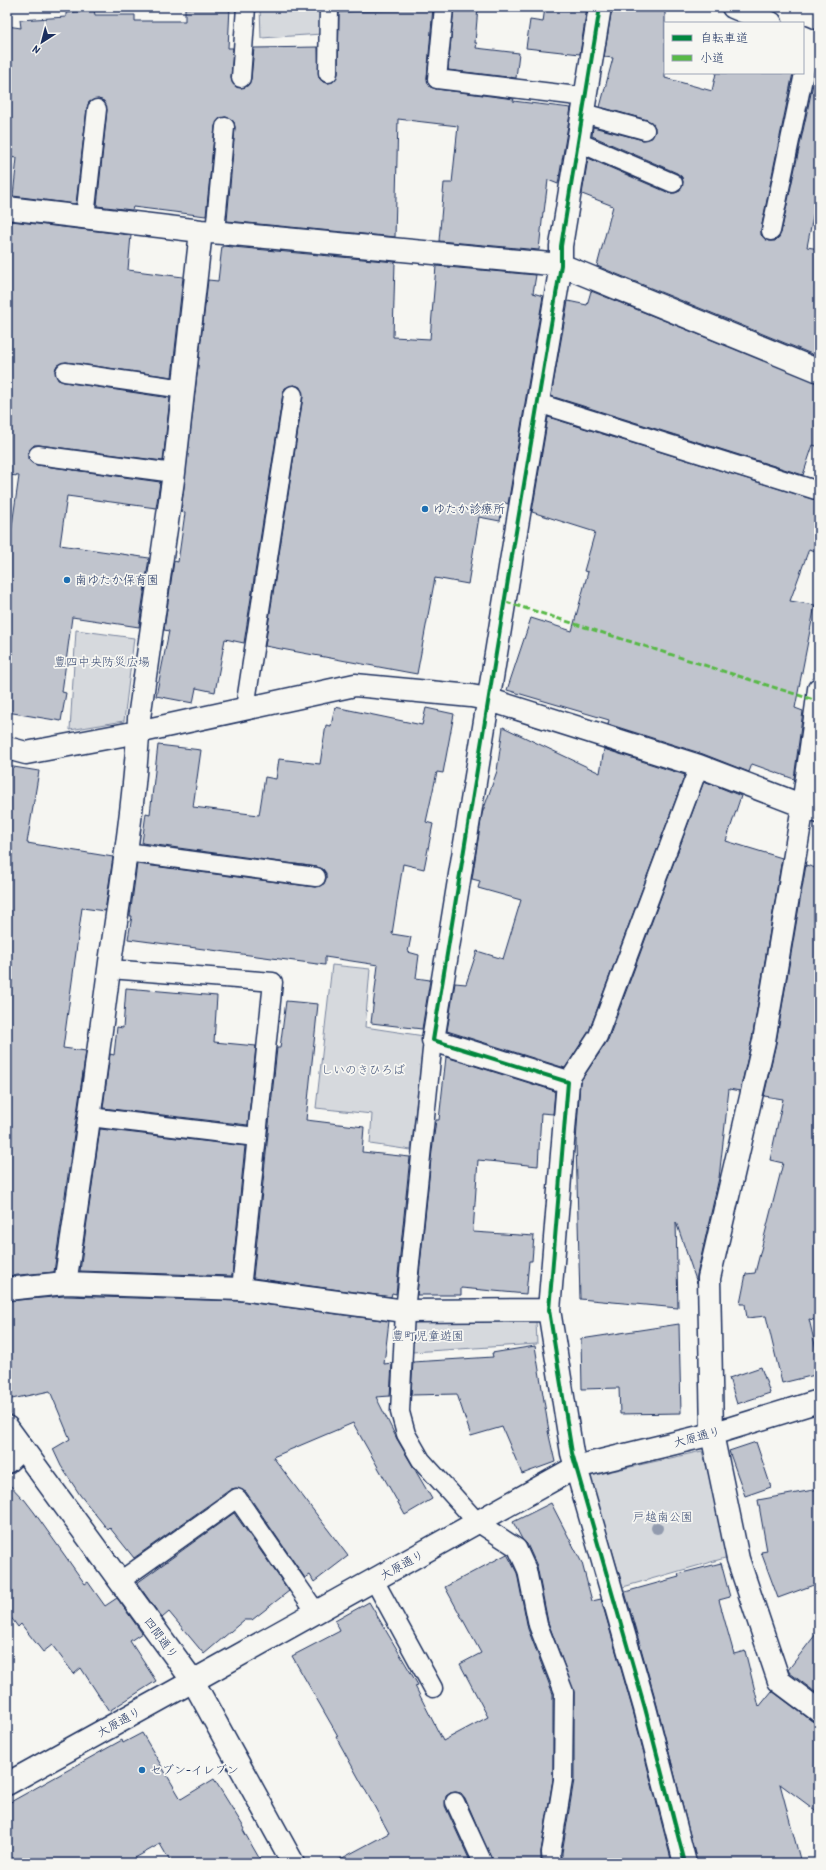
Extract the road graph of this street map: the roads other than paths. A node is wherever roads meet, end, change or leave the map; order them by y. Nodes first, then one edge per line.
1 (246, 7) edge
2 (329, 7) edge
3 (444, 7) edge
4 (600, 7) edge
5 (733, 7) edge
6 (769, 22) edge
7 (811, 40) edge
8 (328, 73) dead end
9 (804, 73) edge
10 (804, 74) edge
11 (241, 78) dead end
12 (585, 105) junction
13 (97, 109) dead end
14 (225, 127) dead end
15 (645, 130) dead end
16 (578, 142) junction
17 (673, 183) dead end
18 (7, 208) edge
19 (85, 217) junction
20 (208, 231) junction
21 (771, 231) dead end
22 (561, 265) junction
23 (819, 371) edge
24 (65, 372) dead end
25 (184, 389) junction
26 (293, 395) dead end
27 (538, 403) junction
28 (38, 455) dead end
29 (174, 473) junction
30 (819, 491) edge
31 (819, 689) edge
32 (487, 699) junction
33 (245, 708) junction
34 (138, 732) junction
35 (7, 748) edge
36 (700, 766) junction
37 (811, 809) edge
38 (126, 852) junction
39 (316, 877) dead end
40 (110, 969) junction
41 (433, 1040) junction
42 (568, 1082) junction
43 (90, 1117) junction
44 (256, 1136) junction
45 (65, 1283) junction
46 (7, 1289) edge
47 (241, 1289) junction
48 (549, 1310) junction
49 (405, 1311) junction
50 (819, 1401) edge
51 (7, 1427) edge
52 (712, 1434) junction
53 (15, 1455) edge
54 (576, 1467) junction
55 (477, 1522) junction
56 (374, 1580) junction
57 (120, 1581) junction
58 (316, 1612) junction
59 (193, 1681) junction
60 (433, 1688) dead end
61 (819, 1711) edge
62 (7, 1784) edge
63 (456, 1802) dead end
64 (293, 1863) edge
65 (483, 1863) edge
66 (552, 1863) edge
67 (684, 1863) edge

1 - 11 lane
2 - 8 lane
3 - 12 lane
4 - 12 street
5 - 6 street
7 - 9 lane
10 - 21 lane
12 - 15 lane
12 - 16 street
13 - 19 lane
14 - 20 lane
16 - 17 lane
16 - 22 street
18 - 19 street
19 - 20 street
20 - 22 street
20 - 25 street
22 - 23 street
22 - 27 street
24 - 25 lane
25 - 29 street
26 - 33 lane
27 - 30 lane
27 - 32 street
28 - 29 lane
29 - 34 street
31 - 37 street
32 - 33 street
32 - 36 street
32 - 41 street
33 - 34 street
34 - 35 street
34 - 38 street
36 - 37 street
36 - 42 lane
37 - 52 street
38 - 39 lane
38 - 40 street
40 - 43 street
40 - 44 lane
41 - 42 street
41 - 49 lane
42 - 48 street
43 - 44 lane
43 - 45 street
44 - 47 lane
45 - 46 street
45 - 47 street
47 - 49 street
48 - 49 street
48 - 54 street
49 - 55 lane
50 - 52 street, 大原通り
51 - 53 street, 四間通り
52 - 54 street, 大原通り
52 - 61 street
53 - 57 street, 四間通り
54 - 55 street, 大原通り
54 - 67 street
55 - 56 street, 大原通り
55 - 66 lane
56 - 58 street, 大原通り
56 - 60 lane
57 - 58 lane
57 - 59 street, 四間通り
58 - 59 street, 大原通り
59 - 62 street, 大原通り
59 - 64 street, 四間通り
63 - 65 lane

